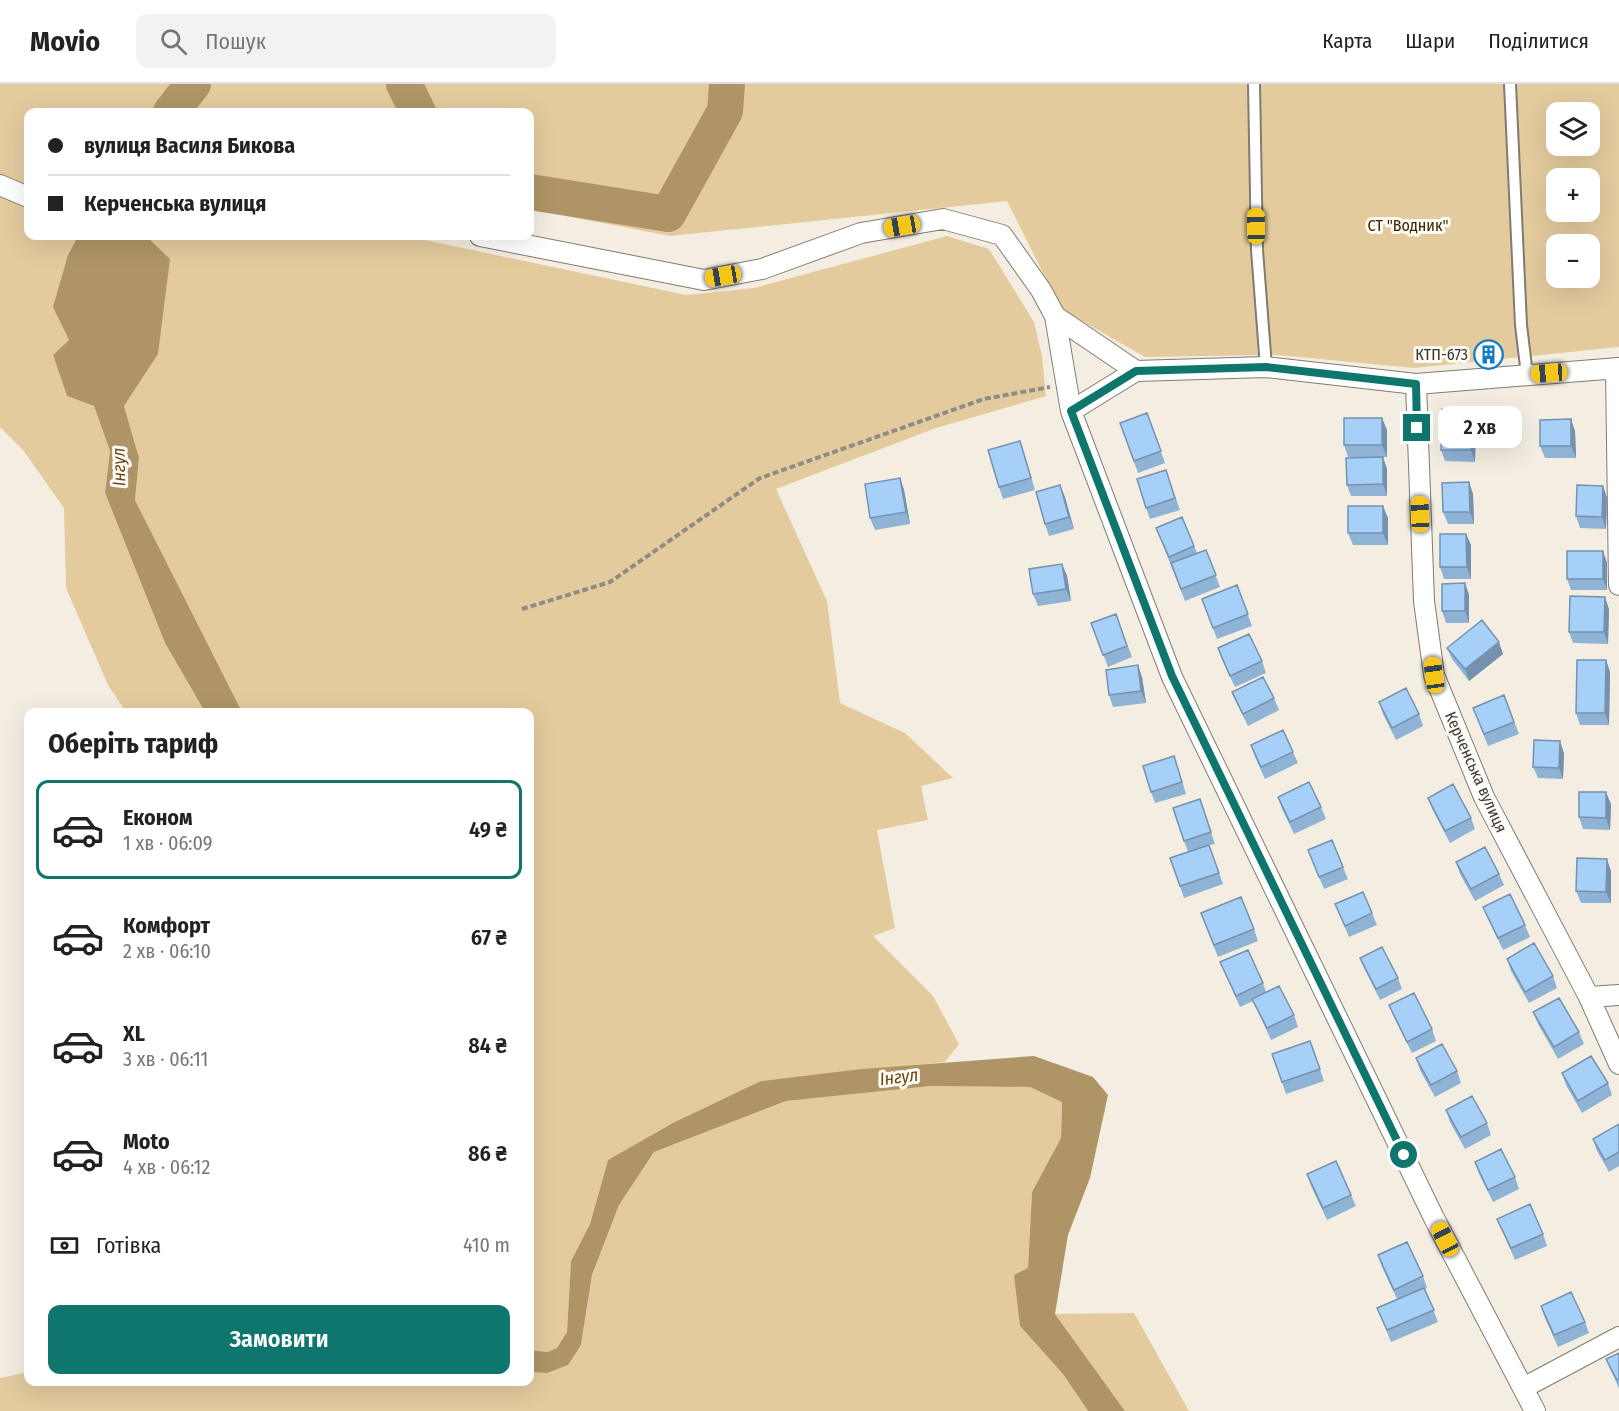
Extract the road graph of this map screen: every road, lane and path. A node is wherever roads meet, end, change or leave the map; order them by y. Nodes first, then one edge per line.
1 (1254, 84) edge
2 (1510, 84) edge
3 (0, 185) edge
4 (24, 195) edge
5 (500, 240) edge
6 (1055, 316) junction
7 (1266, 367) junction
8 (1617, 368) edge
9 (1136, 371) junction
10 (1527, 375) junction
11 (1067, 384) junction
12 (1416, 384) junction
13 (1071, 411) junction
14 (1619, 585) edge
15 (522, 609) dead end
16 (1619, 995) edge
17 (1589, 997) junction
18 (1619, 1064) edge
19 (1619, 1337) edge
20 (1523, 1388) junction
21 (1535, 1411) edge

1 - 7 lane
2 - 10 lane
3 - 4 street
5 - 6 street
6 - 9 street
6 - 11 street
7 - 9 street
7 - 12 street
8 - 10 street
8 - 14 street
9 - 13 street
10 - 12 street
11 - 13 street
11 - 15 path
12 - 17 street, Керченська вулиця
13 - 20 street
16 - 17 street
17 - 18 street, Керченська вулиця
19 - 20 street
20 - 21 street

